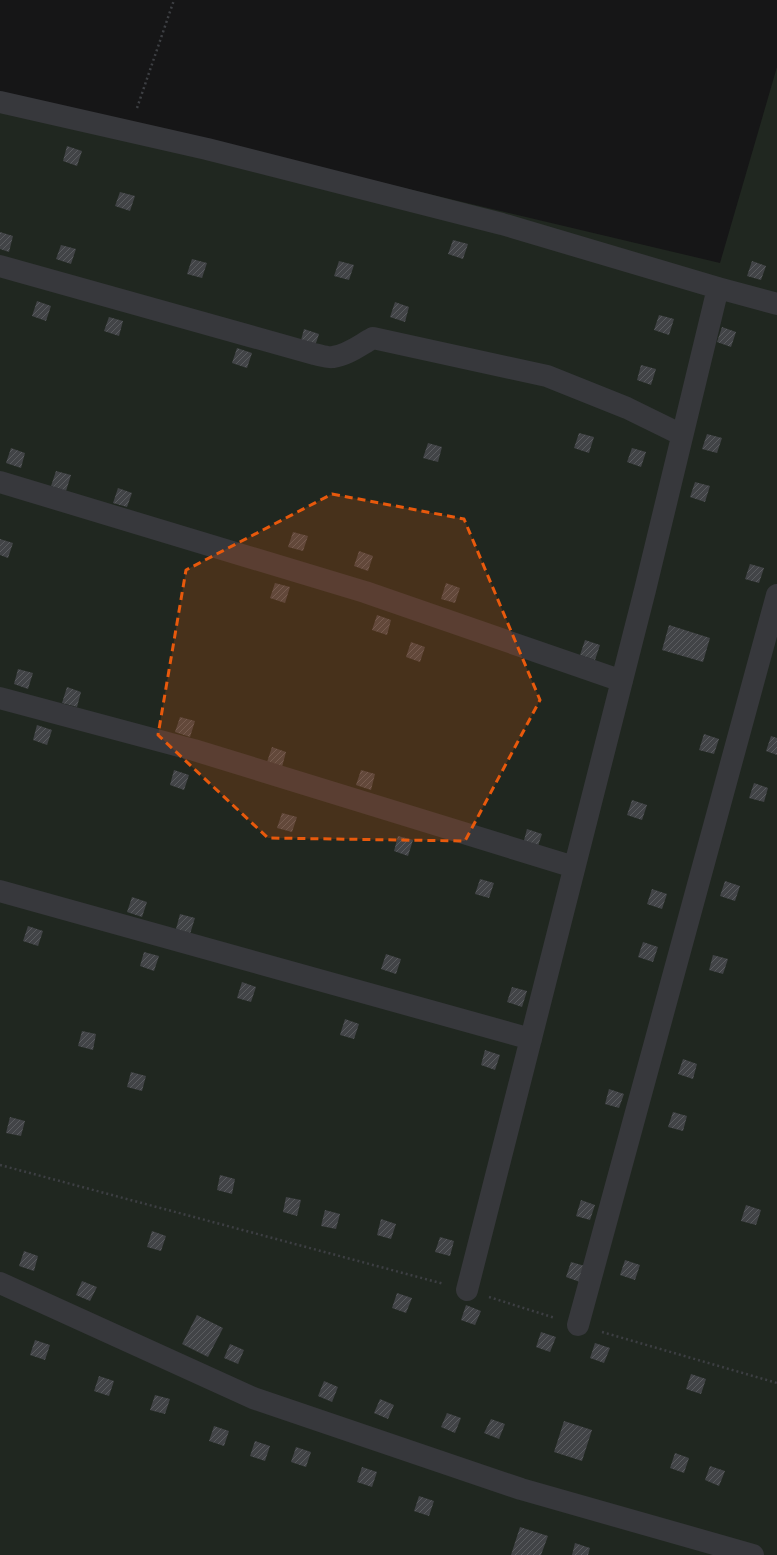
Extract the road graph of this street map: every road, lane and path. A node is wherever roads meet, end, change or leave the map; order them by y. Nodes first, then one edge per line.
1 (174, 0) edge
2 (0, 102) edge
3 (129, 131) junction
4 (0, 266) edge
5 (718, 288) junction
6 (777, 304) edge
7 (682, 435) junction
8 (0, 482) edge
9 (777, 596) edge
10 (622, 681) junction
11 (0, 698) edge
12 (574, 868) junction
13 (0, 891) edge
14 (531, 1039) junction
15 (0, 1165) edge
16 (0, 1283) edge
17 (467, 1290) junction
18 (578, 1325) junction
19 (777, 1383) edge
20 (754, 1555) edge

1 - 3 path
2 - 3 street
3 - 5 street
4 - 7 street
5 - 6 street
5 - 7 street
7 - 10 street
8 - 10 street
9 - 18 street
10 - 12 street
11 - 12 street
12 - 14 street
13 - 14 street
14 - 17 street
15 - 17 path
16 - 20 street
17 - 18 path
18 - 19 path

